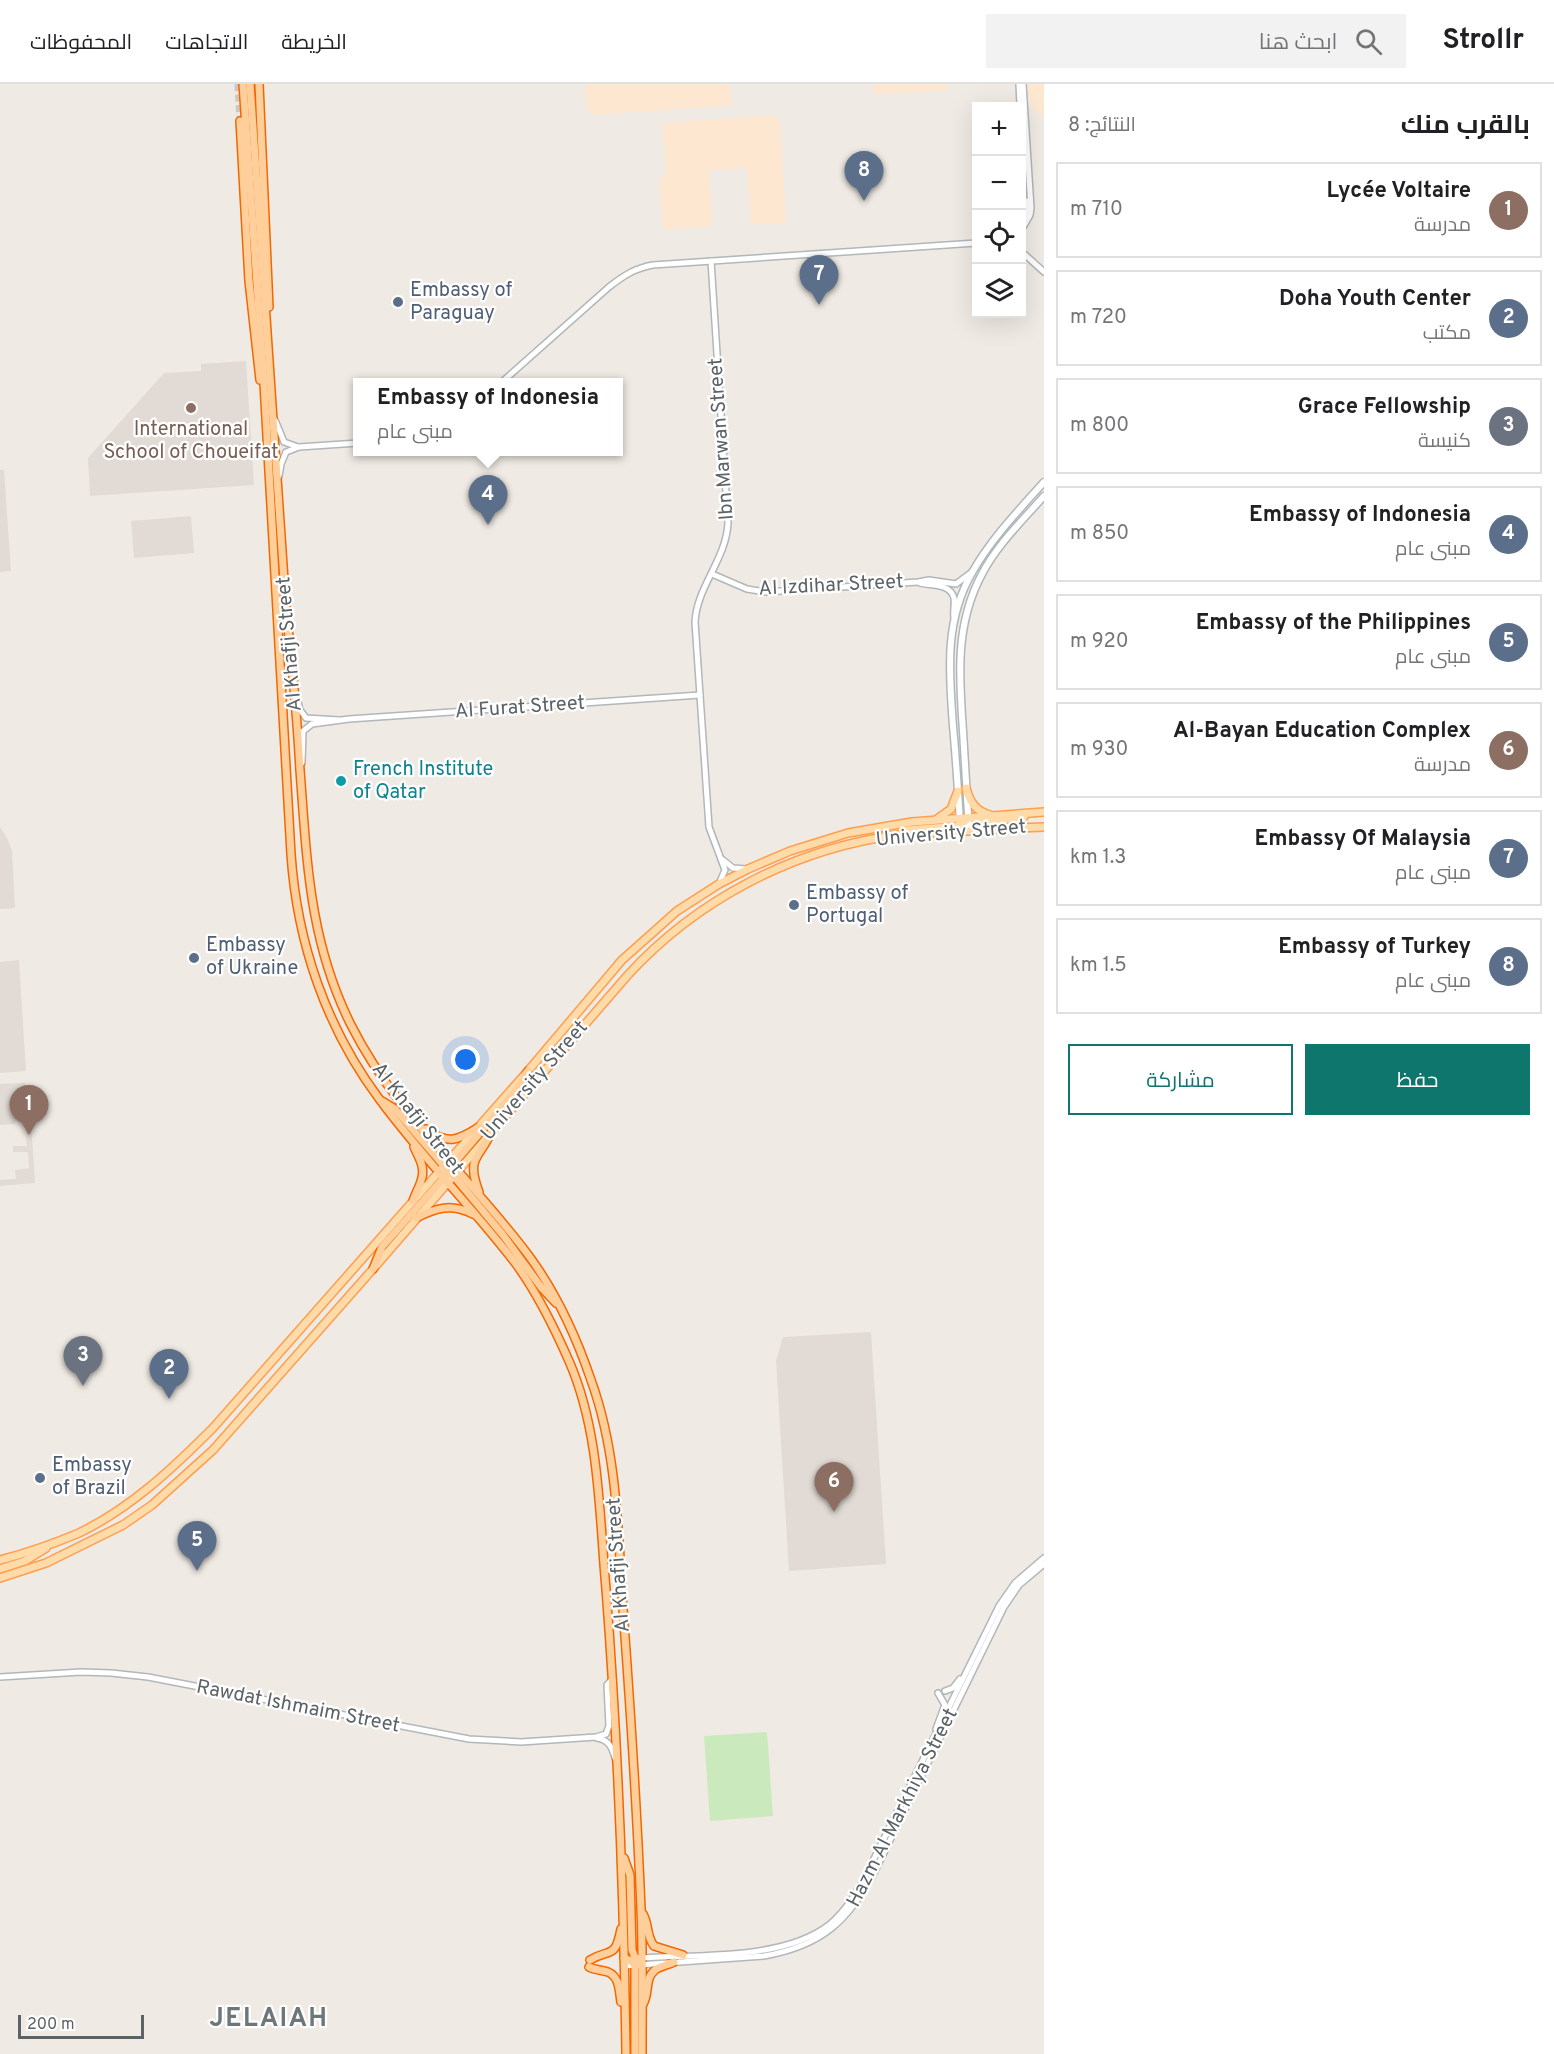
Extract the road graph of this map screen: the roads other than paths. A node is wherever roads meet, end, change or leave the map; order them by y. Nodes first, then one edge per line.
1 (243, 84) edge
2 (250, 84) edge
3 (259, 84) edge
4 (1021, 84) edge
5 (1020, 102) edge
6 (240, 121) tunnel mouth
7 (1024, 156) edge
8 (1026, 213) edge
9 (1026, 222) edge
10 (972, 243) edge
11 (1026, 256) edge
12 (711, 261) junction
13 (1044, 272) edge
14 (268, 339) junction
15 (506, 378) edge
16 (274, 417) junction
17 (266, 430) junction
18 (353, 443) edge
19 (299, 447) junction
20 (279, 476) junction
21 (1044, 482) edge
22 (1044, 496) edge
23 (972, 572) junction
24 (712, 574) junction
25 (918, 582) junction
26 (954, 618) junction
27 (295, 692) junction
28 (700, 695) junction
29 (340, 720) junction
30 (300, 770) junction
31 (966, 788) junction
32 (958, 791) junction
33 (1044, 812) edge
34 (1032, 813) junction
35 (996, 816) junction
36 (968, 818) junction
37 (935, 820) junction
38 (960, 825) junction
39 (1044, 826) edge
40 (979, 830) junction
41 (969, 831) junction
42 (722, 859) junction
43 (748, 868) junction
44 (719, 884) junction
45 (528, 1071) junction
46 (380, 1100) junction
47 (416, 1123) junction
48 (479, 1126) junction
49 (492, 1130) junction
50 (413, 1141) junction
51 (448, 1171) junction
52 (481, 1198) junction
53 (413, 1201) junction
54 (476, 1216) junction
55 (416, 1218) junction
56 (373, 1269) junction
57 (561, 1307) junction
58 (53, 1543) junction
59 (1044, 1558) edge
60 (0, 1560) edge
61 (1044, 1564) edge
62 (0, 1569) edge
63 (0, 1578) edge
64 (969, 1665) junction
65 (0, 1677) edge
66 (612, 1678) junction
67 (945, 1691) dead end
68 (938, 1694) dead end
69 (936, 1733) junction
70 (596, 1737) junction
71 (618, 1768) junction
72 (622, 1856) junction
73 (642, 1912) junction
74 (624, 1925) junction
75 (683, 1955) junction
76 (638, 1961) junction
77 (624, 1962) junction
78 (674, 1962) junction
79 (642, 2005) junction
80 (625, 2008) junction
81 (626, 2054) edge
82 (635, 2054) edge
83 (642, 2054) edge

1 - 17 highway, Al Khafji Street
2 - 14 highway, Al Khafji Street
3 - 14 highway
4 - 5 street
4 - 9 street
6 - 17 highway
7 - 8 street
10 - 12 street
11 - 13 street
12 - 15 street
12 - 24 street, Ibn Marwan Street
14 - 16 highway, Al Khafji Street
16 - 19 street
16 - 20 highway, Al Khafji Street
17 - 46 highway, Al Khafji Street
18 - 19 street
19 - 20 street
20 - 27 highway, Al Khafji Street
21 - 23 main road
22 - 31 main road
23 - 25 street, Al Izdihar Street
23 - 26 main road
24 - 25 street, Al Izdihar Street
24 - 28 street, Ibn Marwan Street
25 - 26 street, Al Izdihar Street
26 - 32 main road
27 - 29 street, Al Furat Street
27 - 30 highway, Al Khafji Street
28 - 29 street, Al Furat Street
28 - 42 street, Ibn Marwan Street
29 - 30 street, Al Furat Street
30 - 47 highway, Al Khafji Street
31 - 35 main road
31 - 36 main road
32 - 37 main road
32 - 38 main road
33 - 34 main road, University Street
34 - 35 main road, University Street
34 - 40 main road
35 - 36 main road, University Street
36 - 38 main road, University Street
36 - 41 main road
37 - 38 main road, University Street
37 - 43 main road, University Street
38 - 41 main road, University Street
38 - 49 main road, University Street
39 - 40 main road, University Street
40 - 41 main road, University Street
42 - 43 street
42 - 44 street, Ibn Marwan Street
43 - 44 main road, University Street
44 - 45 main road, University Street
45 - 48 main road, University Street
45 - 51 highway
46 - 50 highway, Al Khafji Street
46 - 51 highway
47 - 48 highway
47 - 51 highway, Al Khafji Street
48 - 51 main road, University Street
49 - 51 main road, University Street
49 - 52 highway
50 - 51 highway, Al Khafji Street
50 - 53 highway
51 - 52 highway, Al Khafji Street
51 - 53 main road, University Street
51 - 54 highway, Al Khafji Street
51 - 55 main road, University Street
51 - 56 highway
51 - 57 highway
52 - 57 highway, Al Khafji Street
53 - 58 main road, University Street
54 - 55 highway
54 - 66 highway, Al Khafji Street
55 - 56 main road, University Street
56 - 63 main road, University Street
57 - 73 highway, Al Khafji Street
58 - 60 main road, University Street
58 - 62 main road
59 - 64 street, Hazm Al Markhiya Street
61 - 78 street, Hazm Al Markhiya Street
64 - 67 street
64 - 69 street, Hazm Al Markhiya Street
65 - 70 street, Rawdat Ishmaim Street
66 - 70 street
66 - 71 highway, Al Khafji Street
68 - 69 street
69 - 75 street, Hazm Al Markhiya Street
70 - 71 street
71 - 72 highway, Al Khafji Street
72 - 74 highway, Al Khafji Street
72 - 76 highway
73 - 75 highway
73 - 76 highway, Al Khafji Street
74 - 77 highway, Al Khafji Street
74 - 80 highway
75 - 76 street, Hazm Al Markhiya Street
76 - 77 highway
76 - 78 street, Hazm Al Markhiya Street
76 - 79 highway, Al Khafji Street
76 - 82 highway
77 - 80 highway, Al Khafji Street
78 - 79 highway
79 - 83 highway, Al Khafji Street
80 - 81 highway, Al Khafji Street

